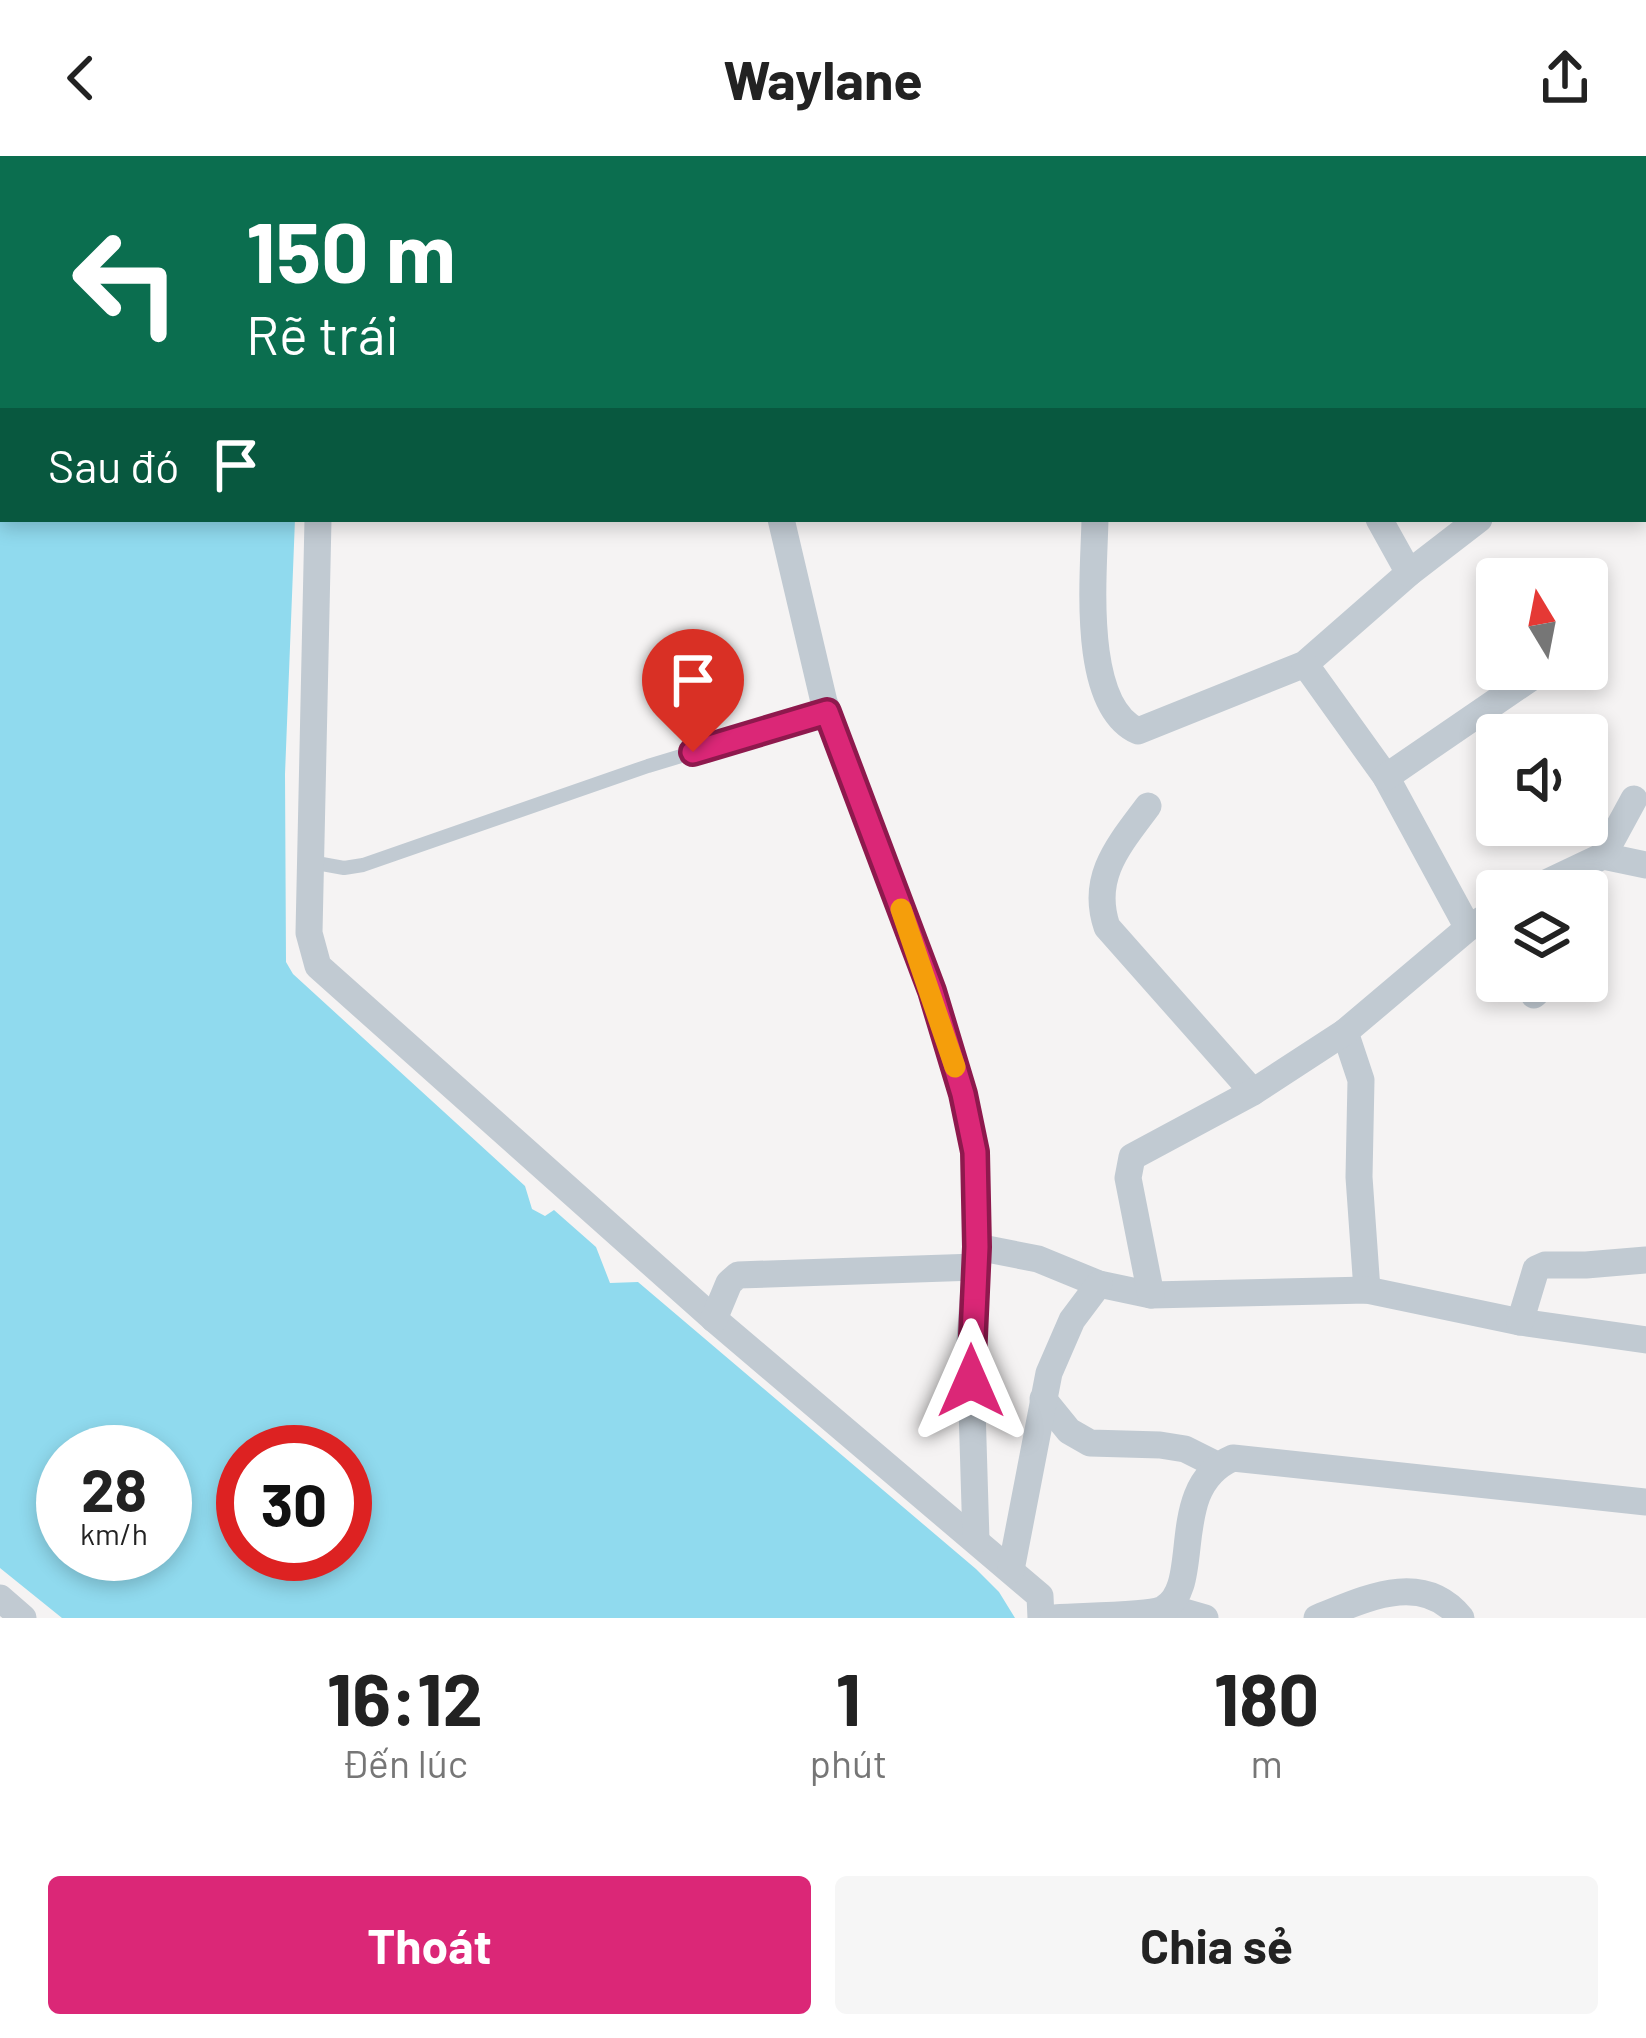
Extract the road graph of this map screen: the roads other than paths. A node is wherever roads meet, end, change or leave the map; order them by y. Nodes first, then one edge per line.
1 (317, 522) edge
2 (782, 522) edge
3 (1095, 522) edge
4 (1381, 522) edge
5 (1475, 522) edge
6 (1409, 573) junction
7 (1305, 664) junction
8 (1513, 690) edge
9 (827, 712) junction
10 (1386, 777) junction
11 (1634, 799) dead end
12 (1148, 806) dead end
13 (1603, 856) junction
14 (311, 862) junction
15 (1646, 865) edge
16 (1575, 870) edge
17 (1476, 923) edge
18 (1468, 928) junction
19 (1345, 1032) junction
20 (1252, 1093) junction
21 (977, 1257) junction
22 (1646, 1259) edge
23 (1099, 1284) junction
24 (1367, 1290) junction
25 (1151, 1295) junction
26 (714, 1319) junction
27 (1520, 1322) junction
28 (1646, 1340) edge
29 (1042, 1399) junction
30 (1217, 1465) junction
31 (1646, 1502) edge
32 (976, 1540) junction
33 (1011, 1570) junction
34 (0, 1598) edge
35 (1167, 1607) junction
36 (23, 1618) edge
37 (1041, 1618) edge
38 (1053, 1618) edge
39 (1205, 1618) edge
40 (1317, 1618) edge
41 (1461, 1618) edge

1 - 14 street
2 - 9 street
3 - 7 street
4 - 6 street
5 - 6 street
6 - 7 street
7 - 10 street
8 - 10 street
9 - 14 lane
9 - 21 street
10 - 18 street
11 - 13 street
12 - 20 street
13 - 15 street
13 - 16 street
14 - 26 street
17 - 18 street
18 - 19 street
19 - 20 street
19 - 24 street
20 - 25 street
21 - 23 street
21 - 26 street
21 - 32 street
22 - 27 street
23 - 25 street
23 - 29 street
24 - 25 street
24 - 27 street
26 - 32 street
27 - 28 street
29 - 30 street
29 - 33 street
30 - 31 street
30 - 35 street
32 - 33 street
33 - 37 street
34 - 36 street
35 - 38 street
35 - 39 street
40 - 41 street

